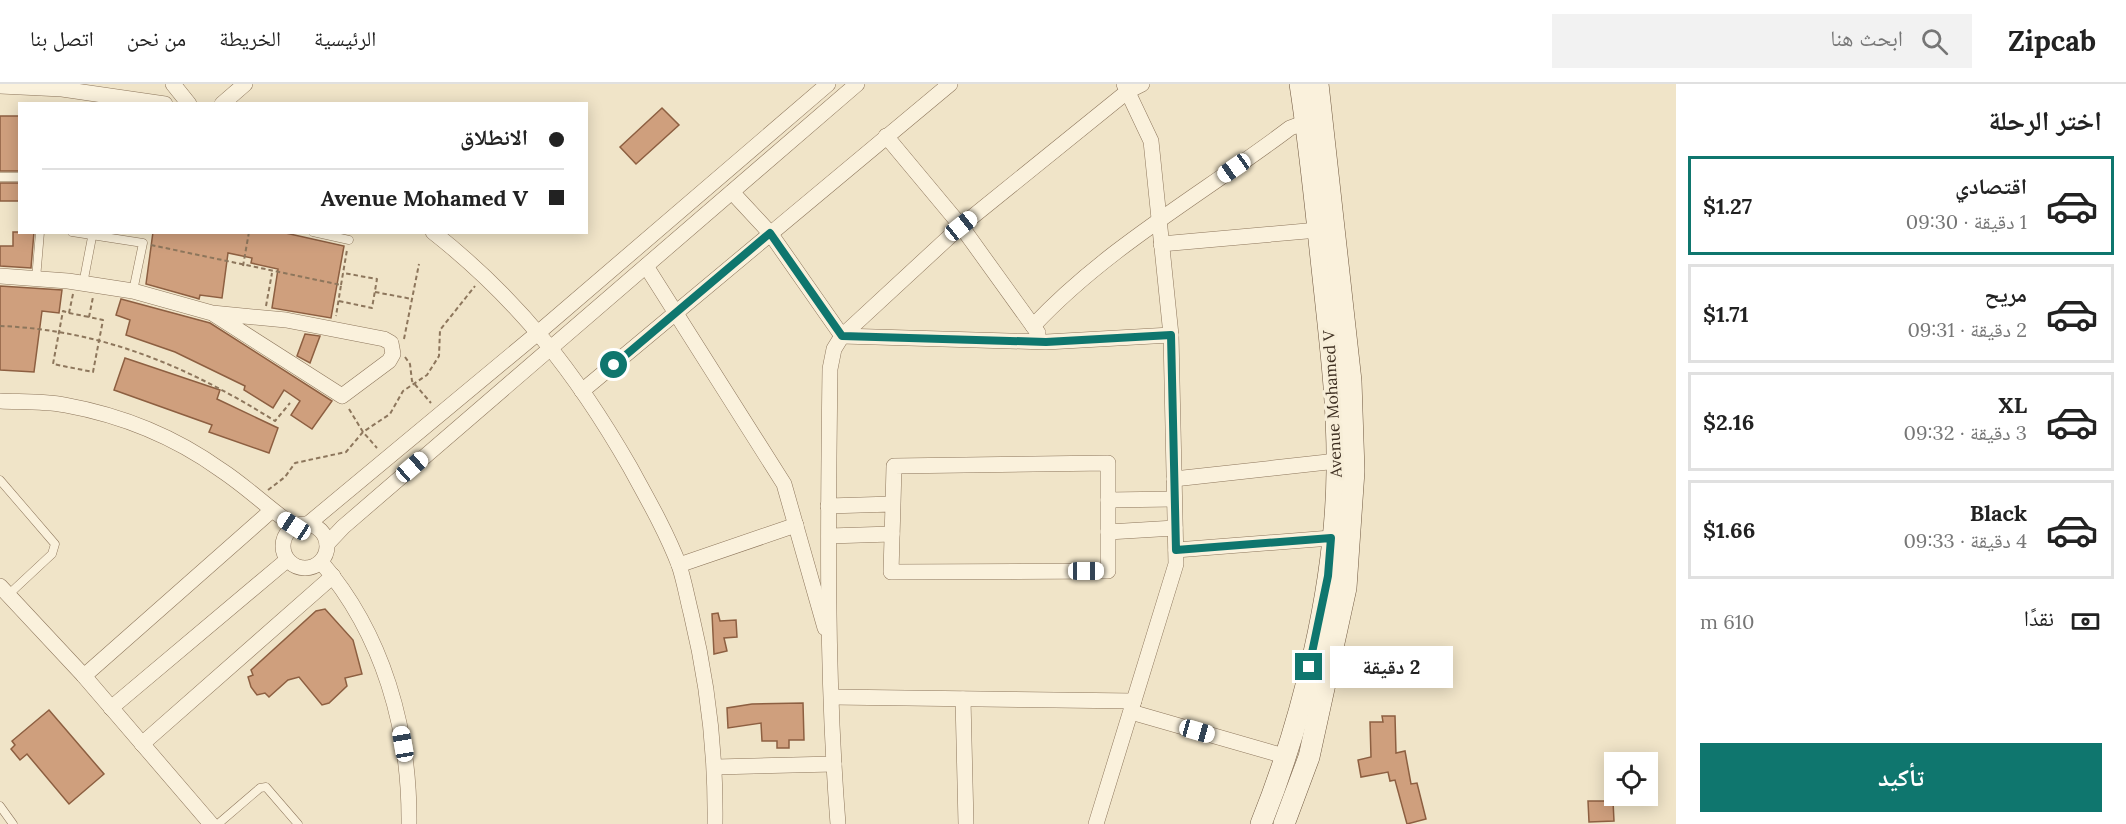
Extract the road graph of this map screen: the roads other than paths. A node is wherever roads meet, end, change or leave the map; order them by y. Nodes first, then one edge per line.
1 (173, 84) edge
2 (245, 84) edge
3 (857, 84) edge
4 (950, 84) edge
5 (1142, 84) edge
6 (1300, 84) edge
7 (1318, 84) edge
8 (826, 85) edge
9 (0, 86) edge
10 (1126, 88) edge
11 (838, 99) junction
12 (151, 102) edge
13 (187, 102) edge
14 (224, 102) edge
15 (1314, 119) junction
16 (886, 136) junction
17 (0, 177) edge
18 (18, 177) edge
19 (732, 192) junction
20 (1159, 221) junction
21 (961, 226) junction
22 (1318, 230) junction
23 (770, 233) junction
24 (40, 234) edge
25 (93, 234) edge
26 (321, 234) edge
27 (435, 234) edge
28 (349, 240) road end
29 (1161, 244) junction
30 (646, 266) junction
31 (0, 276) edge
32 (36, 279) junction
33 (84, 285) junction
34 (133, 291) junction
35 (212, 313) junction
36 (677, 314) junction
37 (1033, 326) junction
38 (539, 332) junction
39 (1171, 335) junction
40 (842, 336) junction
41 (1046, 342) junction
42 (551, 347) junction
43 (582, 391) junction
44 (0, 401) edge
45 (1337, 461) junction
46 (1174, 479) junction
47 (0, 480) edge
48 (1174, 499) junction
49 (1108, 500) junction
50 (893, 504) junction
51 (828, 506) junction
52 (271, 511) junction
53 (310, 524) junction
54 (796, 525) junction
55 (1175, 528) junction
56 (1108, 532) junction
57 (892, 534) junction
58 (829, 536) junction
59 (1331, 538) junction
60 (327, 544) junction
61 (1176, 550) junction
62 (287, 560) junction
63 (321, 562) junction
64 (679, 565) junction
65 (333, 576) junction
66 (4, 591) edge
67 (831, 650) junction
68 (84, 676) junction
69 (832, 697) junction
70 (963, 699) junction
71 (1132, 706) junction
72 (111, 708) junction
73 (142, 744) junction
74 (1284, 756) junction
75 (834, 764) junction
76 (716, 767) junction
77 (0, 806) edge
78 (13, 824) edge
79 (211, 824) edge
80 (218, 824) edge
81 (298, 824) edge
82 (409, 824) edge
83 (715, 824) edge
84 (838, 824) edge
85 (966, 824) edge
86 (1096, 824) edge
87 (1261, 824) edge
88 (1284, 824) edge

1 - 13 street
2 - 14 street
3 - 11 street
4 - 16 street
5 - 10 street
6 - 15 street, Avenue Mohamed V
7 - 15 street, Avenue Mohamed V
8 - 11 street
8 - 38 street
9 - 12 street
10 - 20 street
10 - 21 street
11 - 19 street
15 - 20 street
15 - 22 street, Avenue Mohamed V
15 - 88 street, Avenue Mohamed V
16 - 21 street
16 - 23 street
17 - 18 lane
19 - 23 street
19 - 30 street
20 - 29 street
20 - 37 street
21 - 37 street
21 - 40 street
22 - 29 street
22 - 45 street, Avenue Mohamed V
23 - 36 street
23 - 40 street
24 - 32 lane
25 - 33 lane
25 - 34 lane
26 - 28 lane
27 - 38 street
29 - 39 street
30 - 36 street
30 - 42 street
31 - 32 street
32 - 33 street
33 - 34 street
34 - 35 street
35 - 35 street
36 - 43 street
36 - 54 street
37 - 41 street
38 - 42 street
38 - 53 street
39 - 41 street
39 - 46 street
40 - 41 street
40 - 51 street
42 - 43 street
42 - 60 street
43 - 64 street
44 - 52 street
45 - 46 street
45 - 59 street, Avenue Mohamed V
46 - 48 street
47 - 66 lane
48 - 49 street
48 - 55 street
49 - 50 street
49 - 56 street
50 - 51 street
50 - 57 street
51 - 58 street
52 - 53 street
52 - 68 street
53 - 60 street
53 - 62 street
54 - 64 street
54 - 67 street
55 - 56 street
55 - 61 street
56 - 57 street
57 - 58 street
58 - 67 street
59 - 61 street
59 - 74 street, Avenue Mohamed V
60 - 63 street
61 - 71 street
62 - 63 street
62 - 72 street
63 - 65 street
64 - 76 street
65 - 73 street
65 - 82 street
66 - 68 street
67 - 69 street
68 - 72 street
69 - 70 street
69 - 75 street
70 - 71 street
70 - 85 street
71 - 74 street
71 - 86 street
72 - 73 street
73 - 79 street
74 - 87 street, Avenue Mohamed V
75 - 76 street
75 - 84 street
76 - 83 street
77 - 78 lane
80 - 81 lane

